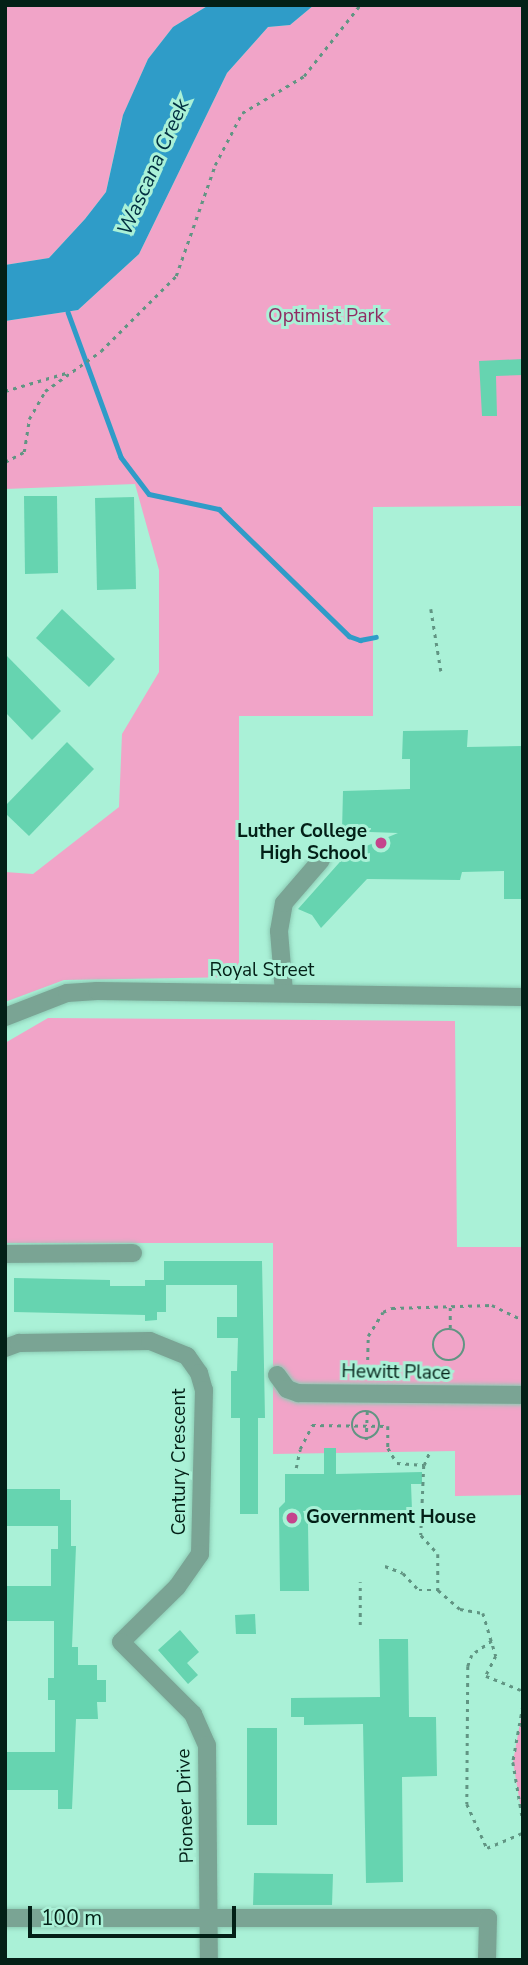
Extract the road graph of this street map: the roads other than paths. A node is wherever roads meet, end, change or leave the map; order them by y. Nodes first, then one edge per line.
1 (321, 860) dead end
2 (284, 992) junction
3 (523, 997) edge
4 (5, 1017) edge
5 (133, 1253) dead end
6 (5, 1254) edge
7 (5, 1348) edge
8 (277, 1376) dead end
9 (523, 1395) edge
10 (121, 1642) joint
11 (5, 1918) edge
12 (209, 1920) junction
13 (209, 1960) edge
14 (487, 1960) edge

1 - 2 street
2 - 3 street, Royal Street
2 - 4 street, Royal Street
5 - 6 street
7 - 10 street, Century Crescent
8 - 9 street, Hewitt Place
10 - 12 street, Pioneer Drive
11 - 12 street
12 - 13 street, Pioneer Drive
12 - 14 street

